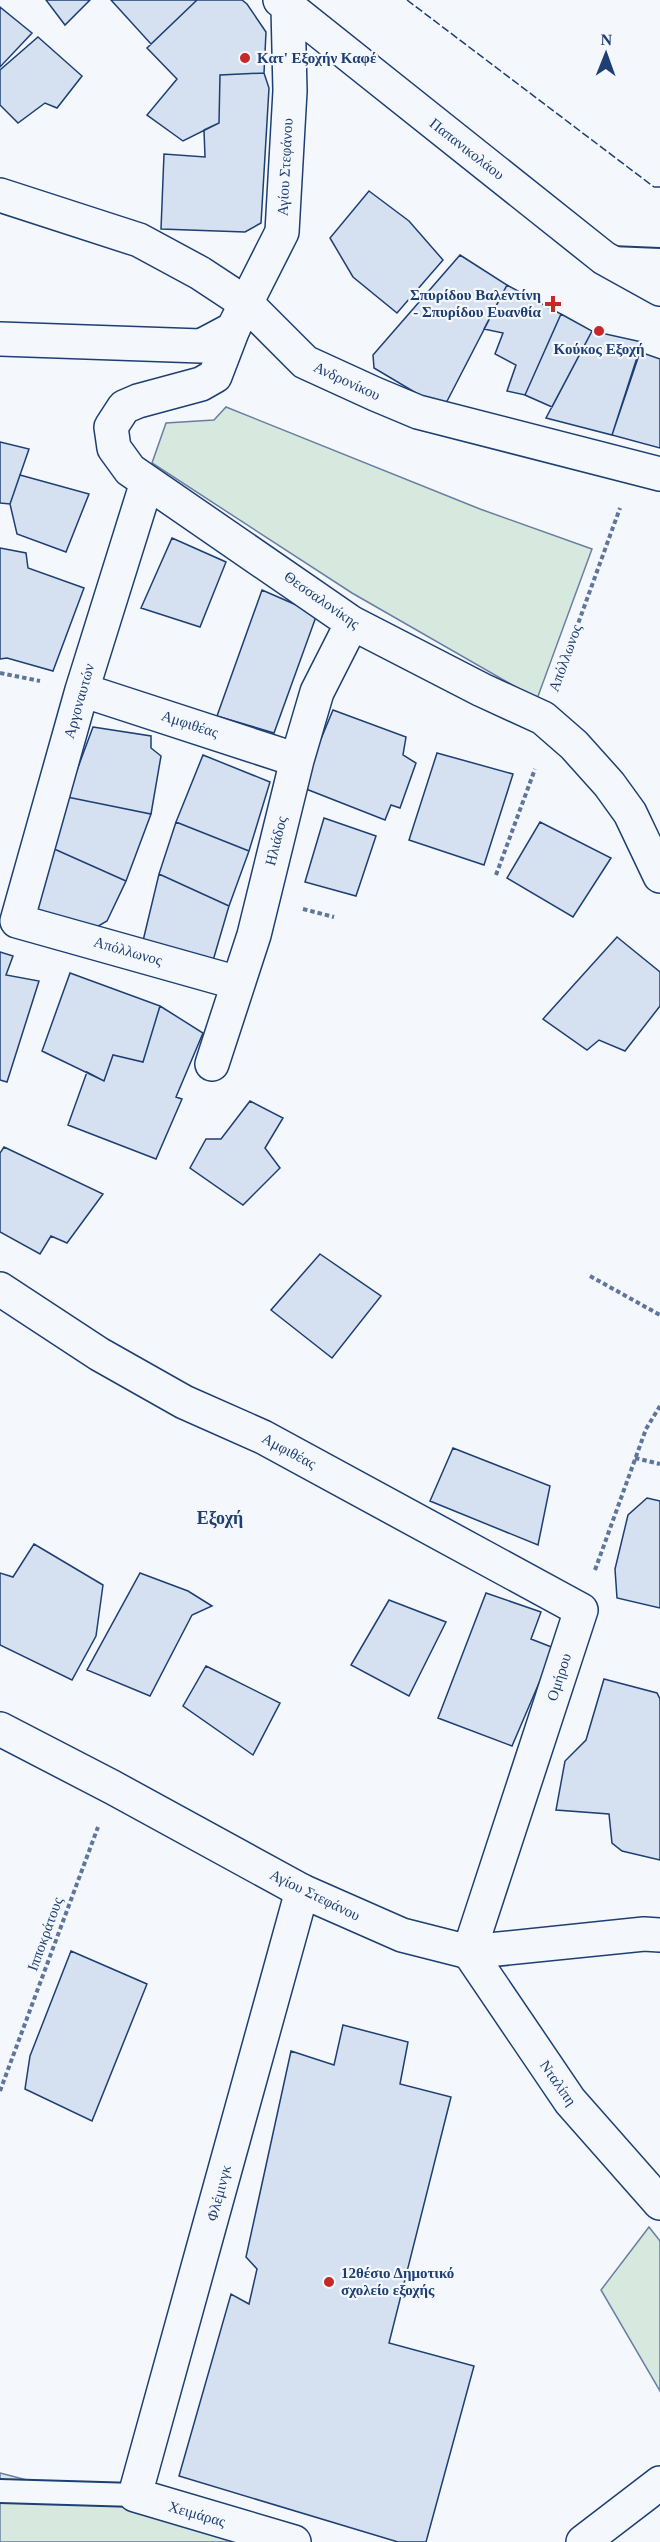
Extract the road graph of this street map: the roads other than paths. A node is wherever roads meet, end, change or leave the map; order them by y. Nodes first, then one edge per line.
1 (284, 4) edge
2 (0, 195) edge
3 (604, 258) junction
4 (660, 260) edge
5 (660, 289) edge
6 (240, 317) junction
7 (0, 339) edge
8 (647, 472) edge
9 (147, 482) junction
10 (352, 623) junction
11 (82, 690) junction
12 (297, 760) junction
13 (660, 876) edge
14 (17, 921) joint
15 (238, 983) junction
16 (212, 1064) dead end
17 (0, 1289) edge
18 (581, 1610) joint
19 (0, 1729) edge
20 (302, 1891) junction
21 (660, 1935) edge
22 (470, 1952) junction
23 (660, 2203) edge
24 (660, 2483) edge
25 (0, 2491) edge
26 (135, 2495) junction
27 (294, 2542) edge
28 (583, 2542) edge

1 - 3 street, Παπανικολάου
1 - 6 street, Αγίου Στεφάνου
2 - 6 street, Ανδρονίκου
3 - 4 lane
3 - 5 street, Παπανικολάου
6 - 7 street
6 - 8 street, Ανδρονίκου
6 - 9 street, Θεσσαλονίκης
9 - 10 street, Θεσσαλονίκης
9 - 11 street, Αργοναυτών
10 - 12 street, Ηλιάδος
10 - 13 street, Θεσσαλονίκης
11 - 12 street, Αμφιθέας
11 - 14 street, Αργοναυτών
12 - 15 street, Ηλιάδος
14 - 15 street, Απόλλωνος
15 - 16 street, Ηλιάδος
17 - 18 street, Αμφιθέας
18 - 22 street, Ομήρου
19 - 20 street, Αγίου Στεφάνου
20 - 22 street, Αγίου Στεφάνου
20 - 26 street, Φλέμινγκ
21 - 22 street, Αγίου Στεφάνου
22 - 23 street, Νταλίπη
24 - 28 street
25 - 26 lane
26 - 27 street, Χειμάρας

